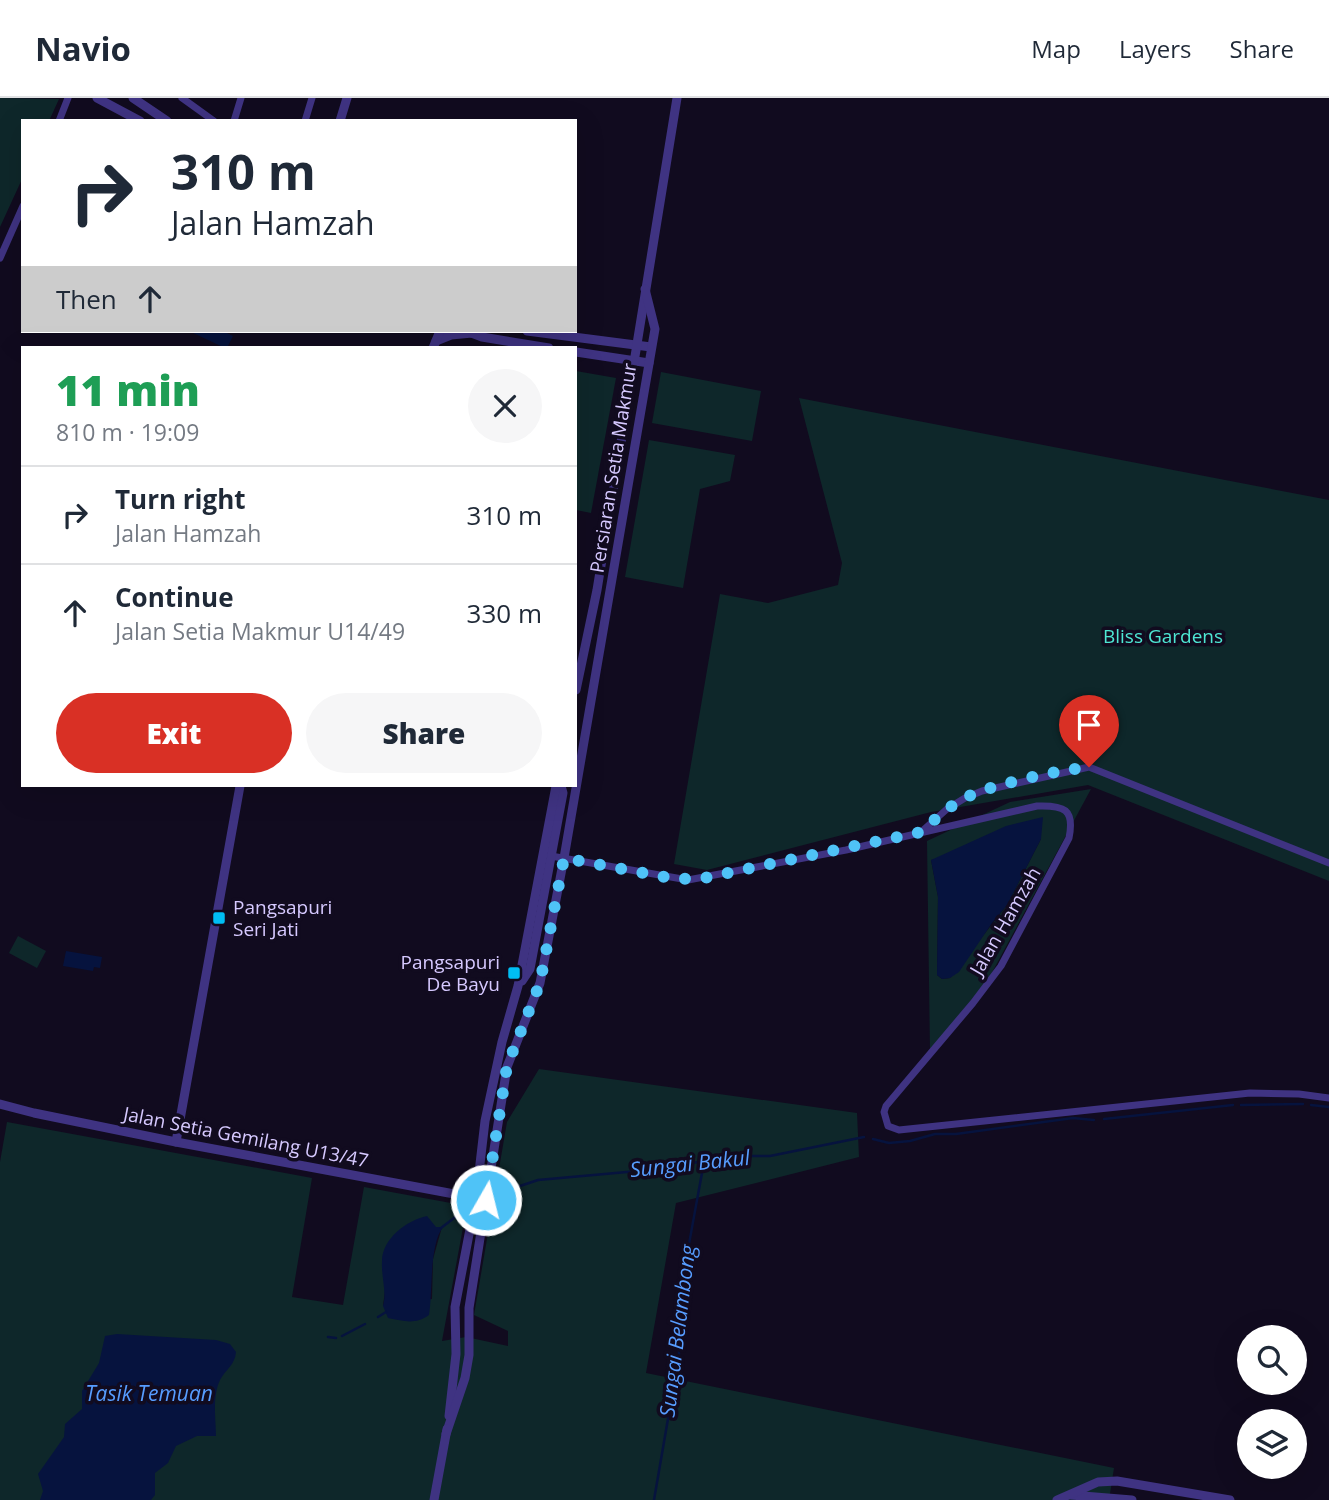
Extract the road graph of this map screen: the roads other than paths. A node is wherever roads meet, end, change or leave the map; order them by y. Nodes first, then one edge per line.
1 (68, 98) edge
2 (97, 98) edge
3 (133, 98) edge
4 (182, 98) edge
5 (241, 98) edge
6 (312, 98) edge
7 (347, 98) edge
8 (677, 98) edge
9 (60, 119) edge
10 (136, 119) edge
11 (164, 119) edge
12 (211, 119) edge
13 (235, 119) edge
14 (306, 119) edge
15 (342, 119) edge
16 (21, 211) edge
17 (0, 258) edge
18 (645, 289) junction
19 (463, 333) edge
20 (473, 333) edge
21 (543, 333) edge
22 (435, 338) edge
23 (638, 345) junction
24 (535, 346) edge
25 (651, 347) junction
26 (577, 352) edge
27 (635, 361) junction
28 (649, 363) junction
29 (577, 685) edge
30 (577, 782) edge
31 (240, 787) edge
32 (559, 787) edge
33 (560, 787) edge
34 (576, 787) edge
35 (921, 832) junction
36 (551, 856) junction
37 (564, 858) junction
38 (1329, 863) edge
39 (518, 986) junction
40 (1329, 1098) edge
41 (0, 1104) edge
42 (176, 1142) junction
43 (481, 1199) junction
44 (446, 1434) junction
45 (1069, 1495) junction
46 (1218, 1499) edge
47 (434, 1500) edge
48 (1057, 1500) edge
49 (1132, 1500) edge
50 (1230, 1500) edge

1 - 9 street
2 - 10 street
3 - 11 street
4 - 12 street
5 - 13 street
6 - 14 street
7 - 15 street
8 - 18 street, Persiaran Setia Makmur
16 - 17 street
18 - 23 street, Persiaran Setia Makmur
18 - 25 street, Persiaran Setia Makmur
19 - 22 street
20 - 24 street
21 - 23 street
23 - 25 street
23 - 27 street, Persiaran Setia Makmur
25 - 28 street, Persiaran Setia Makmur
26 - 27 street
27 - 28 street
27 - 29 street, Persiaran Setia Makmur
28 - 30 street, Persiaran Setia Makmur
31 - 42 street
32 - 39 street, Persiaran Setia Makmur
33 - 36 street
34 - 37 street, Persiaran Setia Makmur
35 - 37 street, Jalan Hamzah
35 - 38 street
35 - 40 street, Jalan Hamzah
36 - 37 street, Jalan Hamzah
36 - 39 street
37 - 43 street, Persiaran Setia Makmur
39 - 43 street, Persiaran Setia Makmur
41 - 42 street, Jalan Setia Gemilang U13/47
42 - 43 street, Jalan Setia Gemilang U13/47
43 - 44 street, Persiaran Setia Makmur
43 - 44 street, Persiaran Setia Makmur
44 - 47 street, Persiaran Setia Makmur
45 - 46 street
45 - 48 street
45 - 49 street
46 - 50 street

